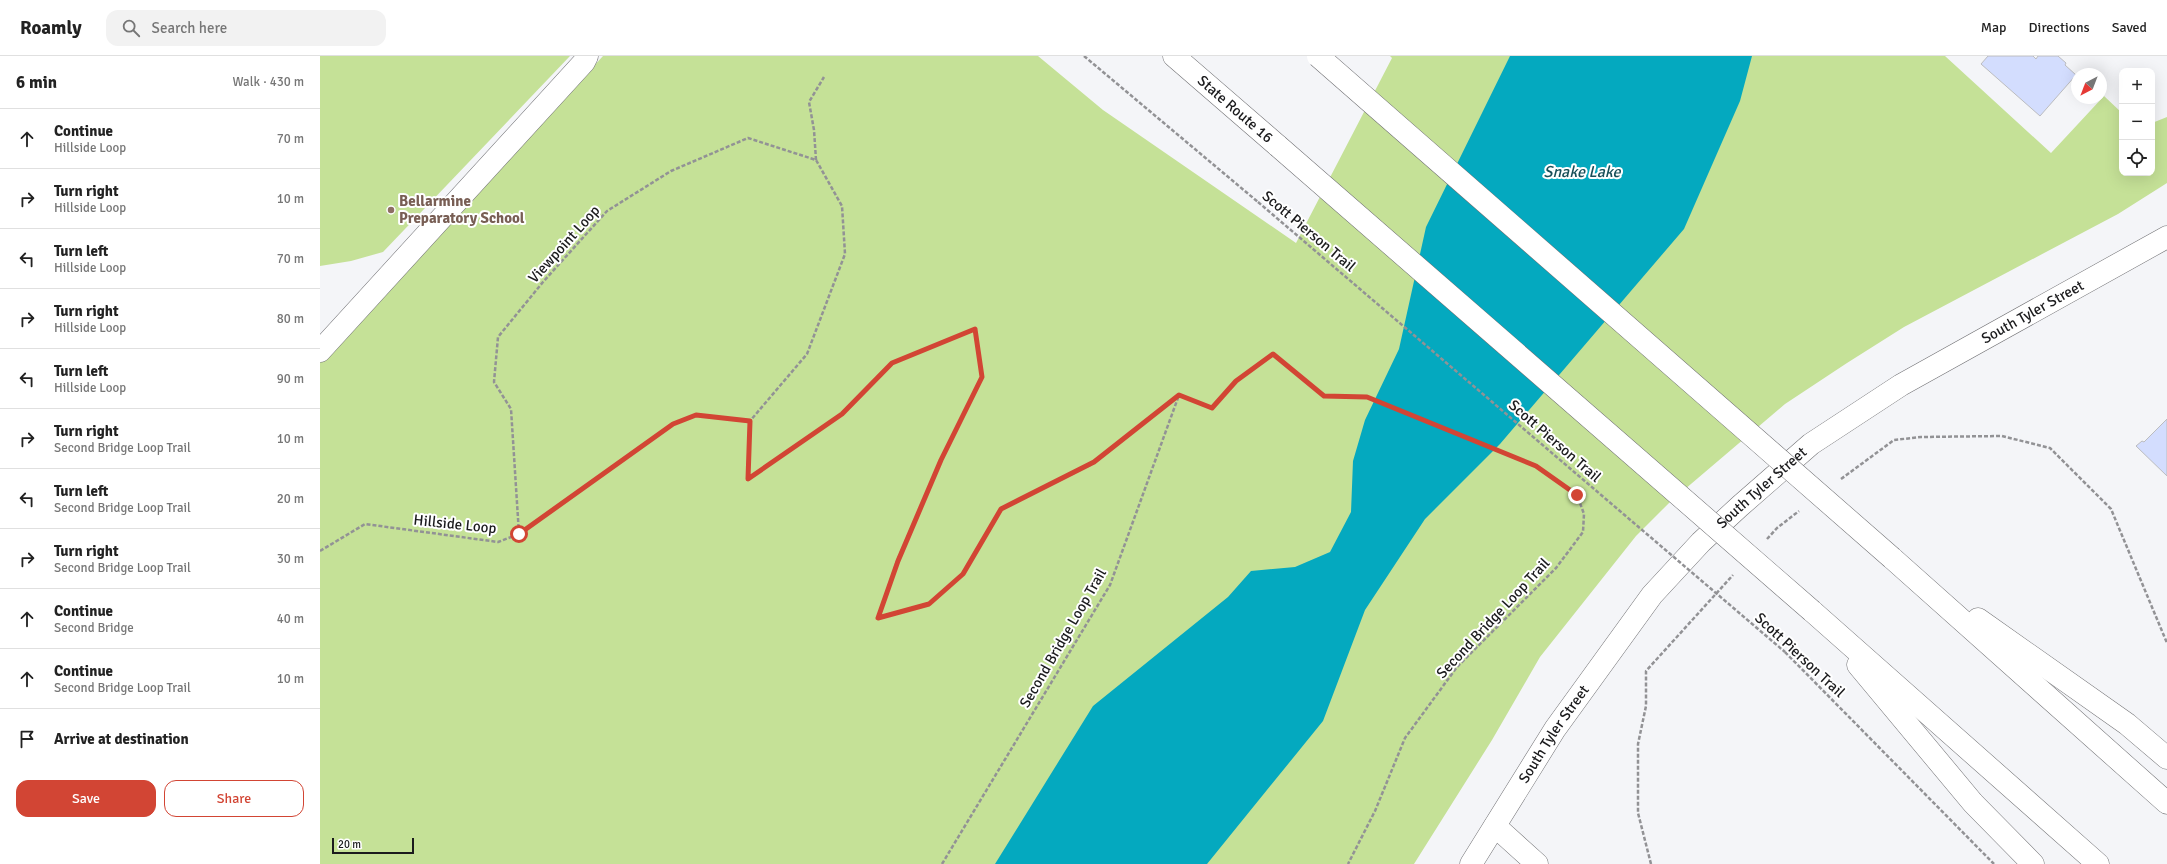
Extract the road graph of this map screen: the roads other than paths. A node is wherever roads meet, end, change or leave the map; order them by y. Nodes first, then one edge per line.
1 (587, 56) edge
2 (1174, 56) edge
3 (1318, 56) edge
4 (2167, 237) edge
5 (320, 351) edge
6 (1892, 558) junction
7 (1812, 611) junction
8 (2167, 758) edge
9 (2167, 803) edge
10 (1495, 826) junction
11 (1471, 864) edge
12 (1537, 864) edge
13 (2033, 864) edge
14 (2098, 864) edge

1 - 5 main road
2 - 7 main road, State Route 16, bridge
3 - 6 main road, bridge
4 - 10 main road, South Tyler Street
6 - 8 main road
6 - 9 main road
7 - 13 main road
7 - 14 main road
10 - 11 main road, South Tyler Street
10 - 12 main road

